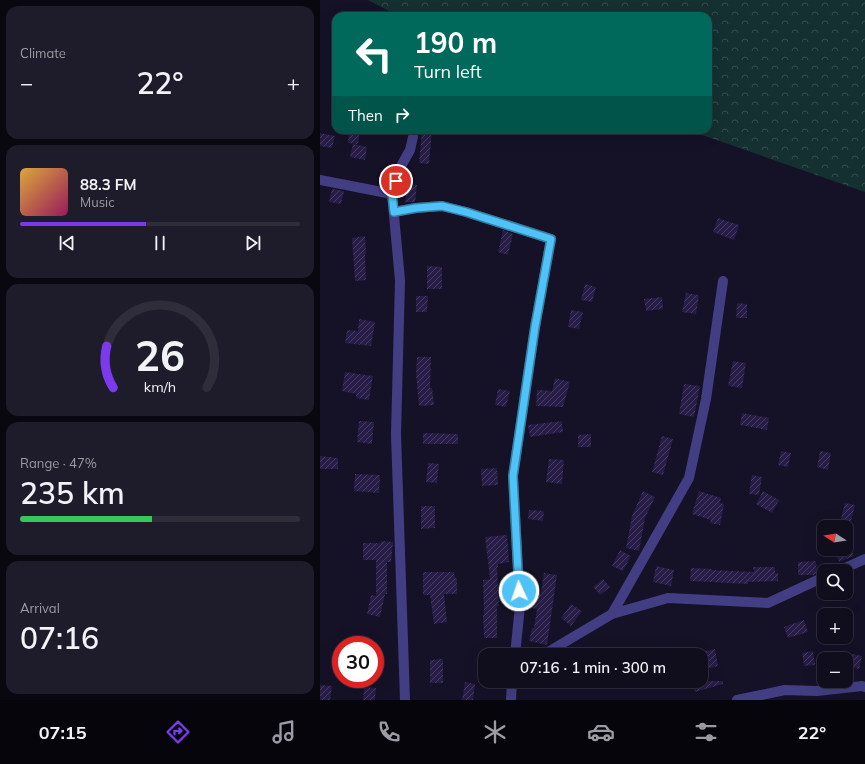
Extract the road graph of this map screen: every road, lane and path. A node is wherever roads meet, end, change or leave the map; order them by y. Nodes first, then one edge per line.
1 (413, 137) dead end
2 (320, 180) edge
3 (392, 194) junction
4 (394, 212) junction
5 (724, 281) dead end
6 (865, 559) edge
7 (853, 564) edge
8 (817, 580) edge
9 (612, 614) junction
10 (516, 648) edge
11 (554, 648) edge
12 (865, 687) edge
13 (512, 688) edge
14 (405, 700) edge
15 (511, 700) edge
16 (737, 700) edge

1 - 3 street
2 - 3 street
3 - 4 street
4 - 10 street
4 - 14 street
5 - 9 street
6 - 7 street
8 - 9 street
9 - 11 street
12 - 16 street
13 - 15 street

